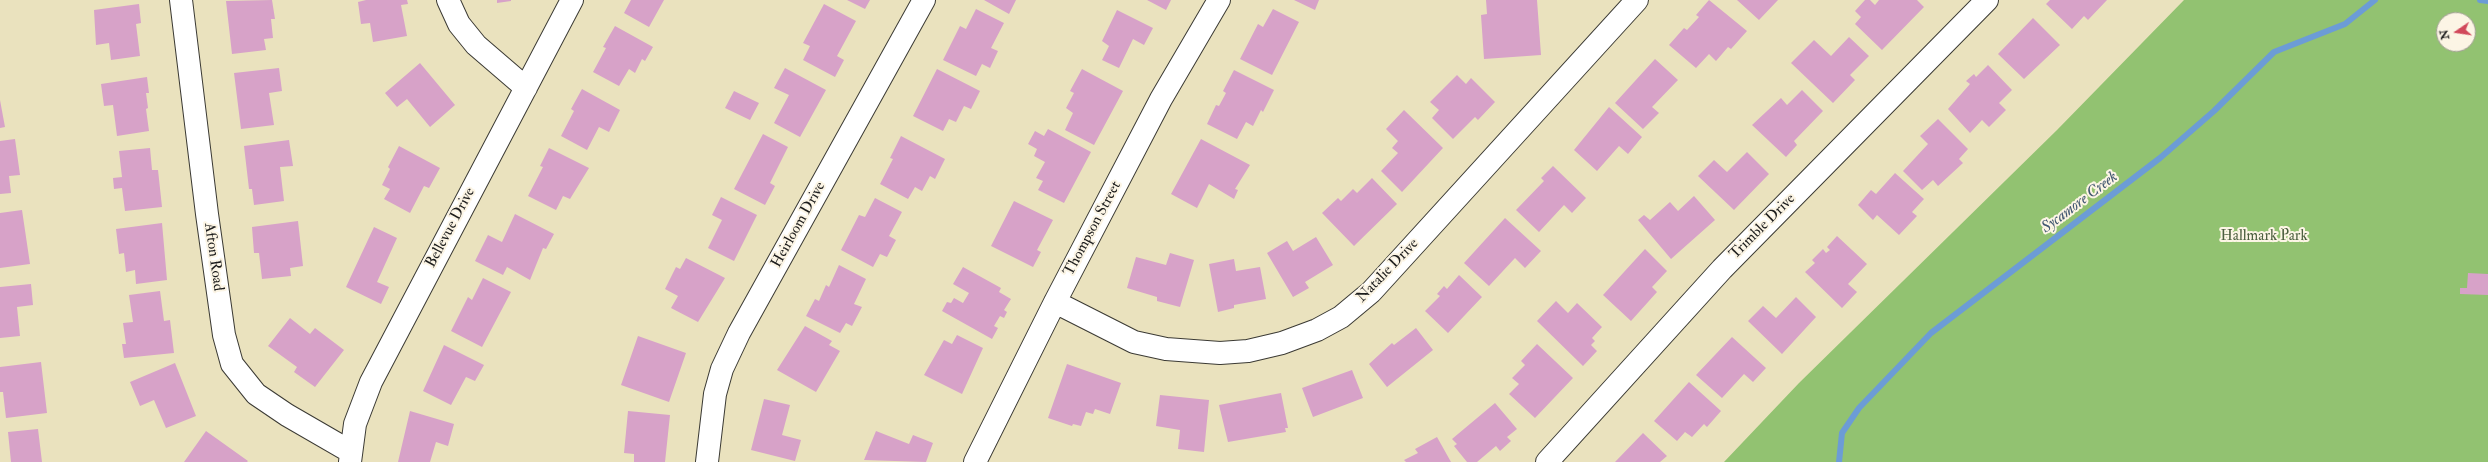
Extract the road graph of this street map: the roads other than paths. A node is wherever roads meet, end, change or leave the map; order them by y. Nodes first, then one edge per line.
1 (181, 0) edge
2 (448, 0) edge
3 (572, 0) edge
4 (924, 0) edge
5 (1219, 0) edge
6 (1987, 0) edge
7 (1628, 3) edge
8 (526, 88) junction
9 (1055, 302) junction
10 (351, 457) edge
11 (707, 462) edge
12 (975, 462) edge
13 (1547, 462) edge

1 - 10 street, Afton Road
2 - 8 street
3 - 8 street, Bellevue Drive
4 - 11 street, Heirloom Drive
5 - 9 street, Thompson Street
6 - 13 street, Trimble Drive
7 - 9 street, Natalie Drive
8 - 10 street, Bellevue Drive
9 - 12 street, Thompson Street

